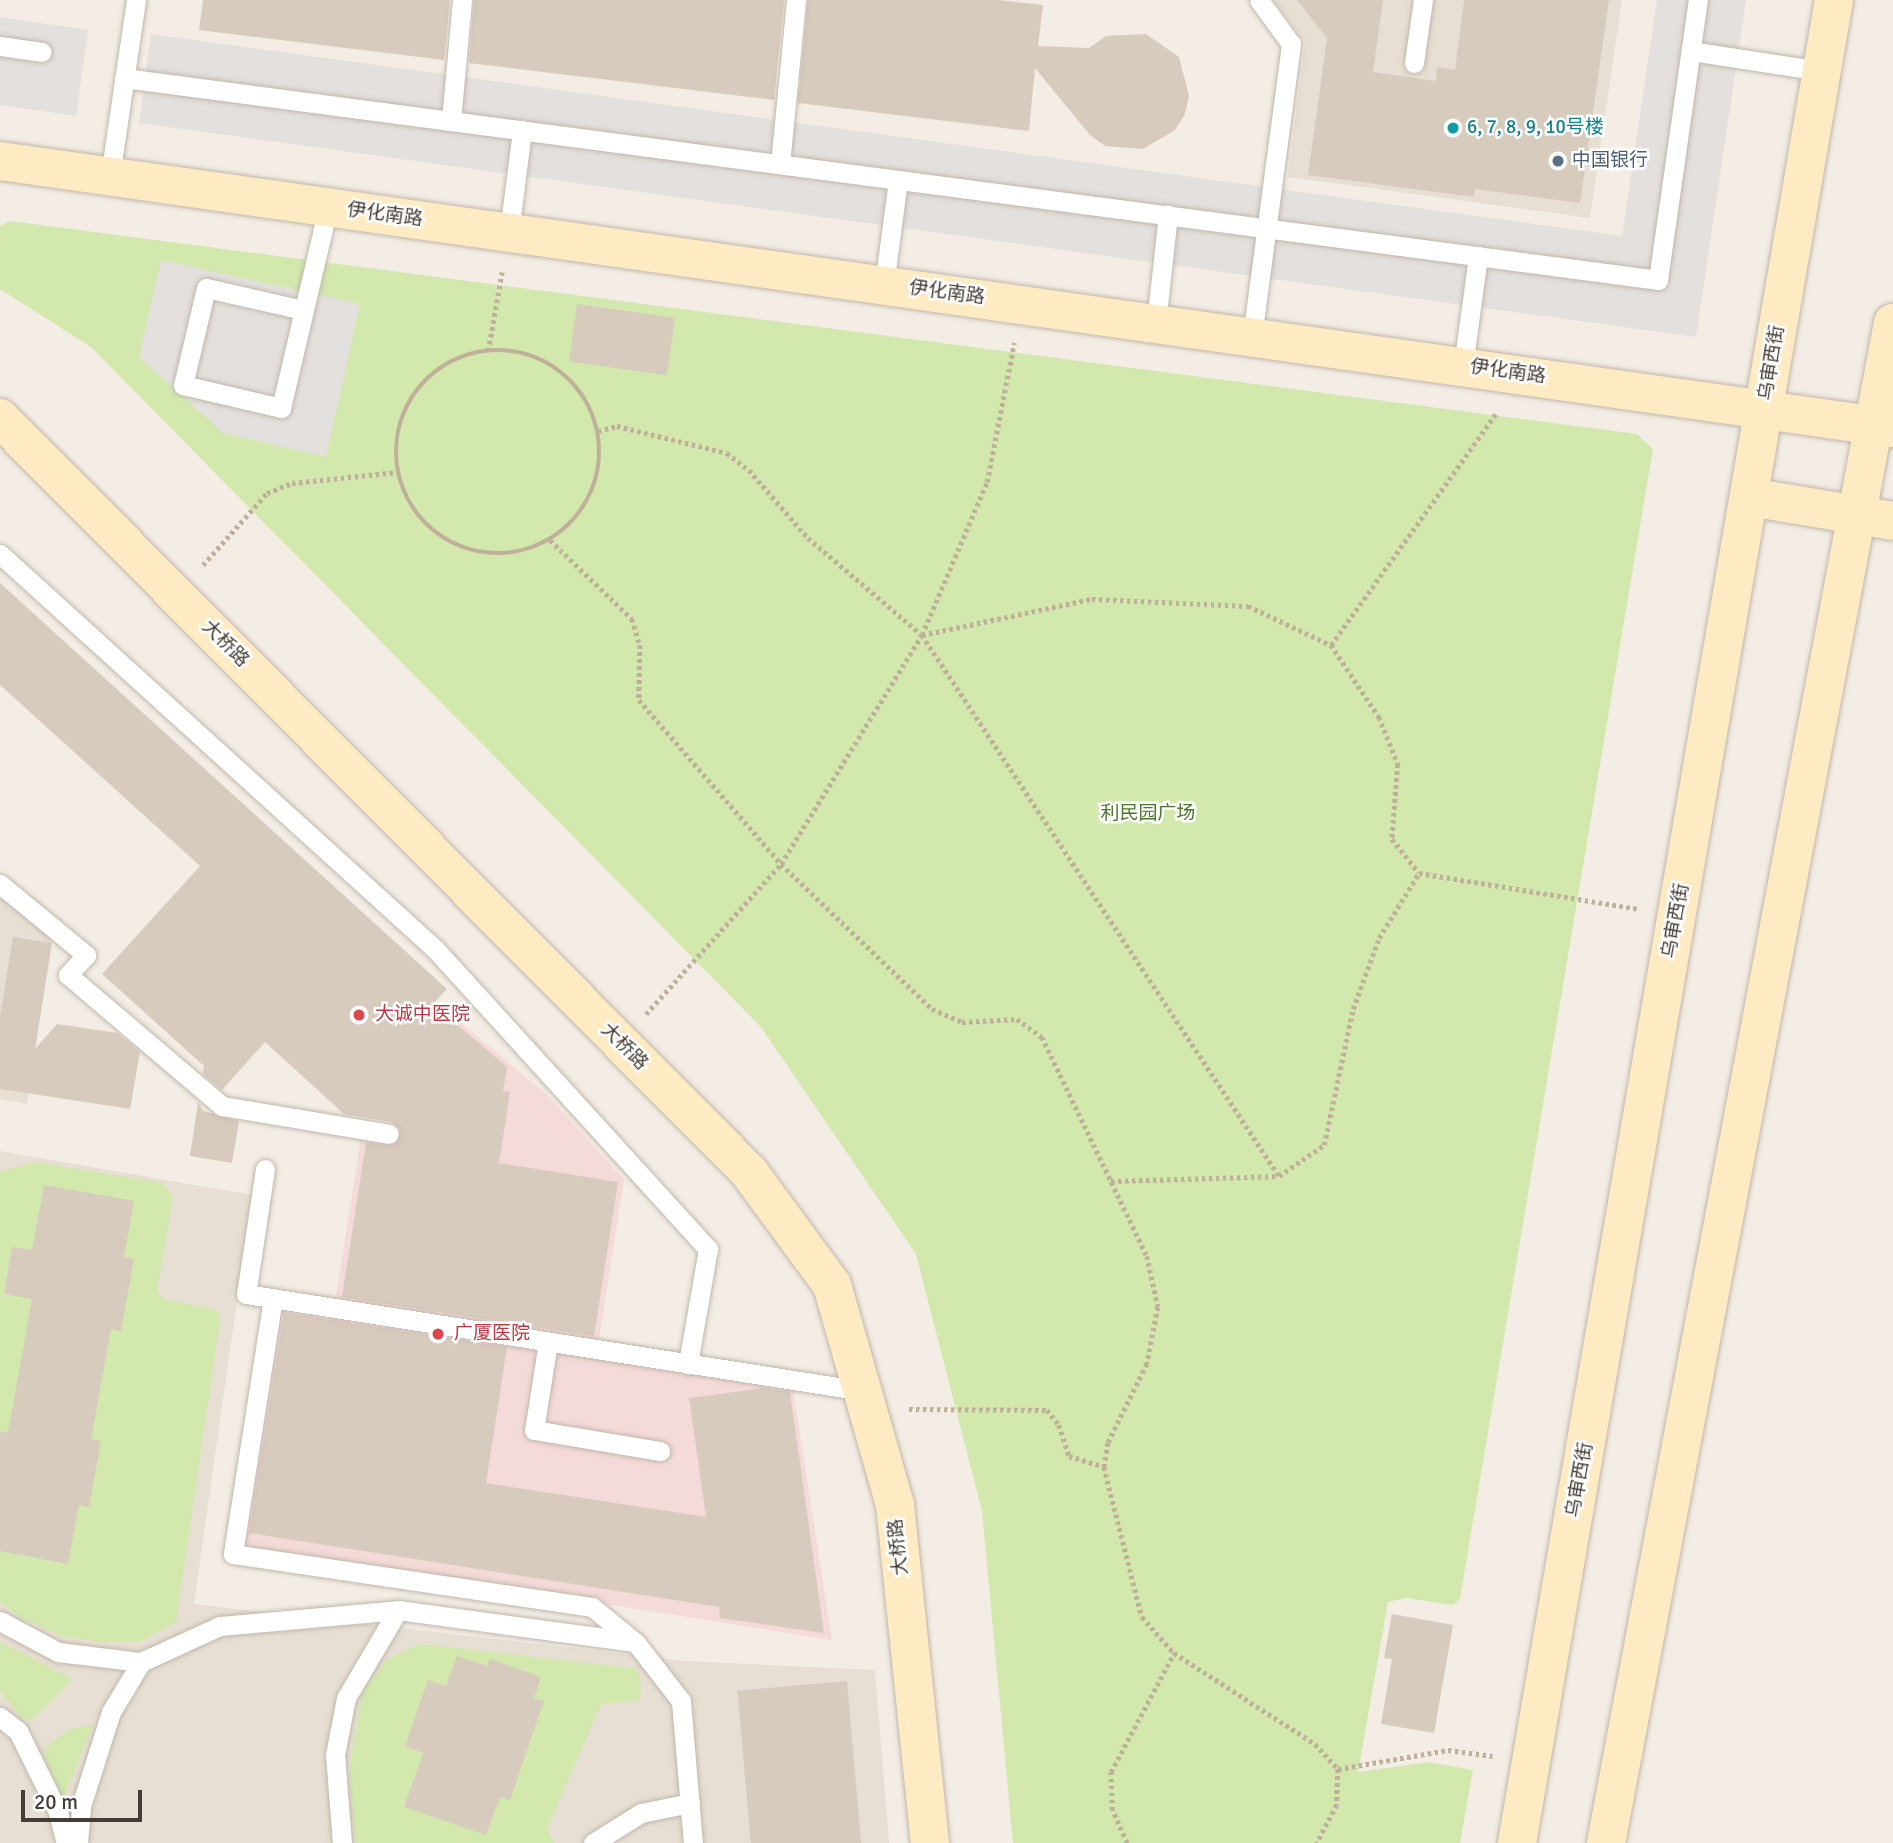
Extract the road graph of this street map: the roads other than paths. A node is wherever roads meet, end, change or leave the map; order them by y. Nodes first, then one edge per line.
1 (136, 0) edge
2 (462, 0) edge
3 (796, 0) edge
4 (1259, 0) edge
5 (1423, 0) edge
6 (1698, 0) edge
7 (1834, 0) edge
8 (0, 46) edge
9 (1691, 51) junction
10 (42, 52) dead end
11 (1414, 63) dead end
12 (1822, 71) junction
13 (124, 78) junction
14 (451, 121) junction
15 (523, 130) junction
16 (0, 160) edge
17 (780, 164) junction
18 (110, 176) junction
19 (898, 180) junction
20 (328, 207) junction
21 (1168, 215) junction
22 (1267, 229) junction
23 (509, 232) junction
24 (1478, 256) junction
25 (884, 285) junction
26 (303, 310) junction
27 (1156, 323) junction
28 (1893, 323) edge
29 (1252, 337) junction
30 (1463, 366) junction
31 (1764, 408) junction
32 (0, 418) edge
33 (1884, 426) edge
34 (1749, 497) junction
35 (1876, 517) edge
36 (0, 554) edge
37 (0, 884) edge
38 (389, 1134) dead end
39 (265, 1169) dead end
40 (273, 1298) junction
41 (548, 1342) junction
42 (688, 1364) junction
43 (865, 1400) junction
44 (660, 1451) dead end
45 (398, 1610) junction
46 (0, 1621) edge
47 (636, 1643) junction
48 (141, 1662) junction
49 (0, 1717) edge
50 (690, 1803) junction
51 (66, 1843) edge
52 (78, 1843) edge
53 (342, 1843) edge
54 (593, 1843) edge
55 (693, 1843) edge
56 (930, 1843) edge
57 (1517, 1843) edge
58 (1606, 1843) edge

1 - 13 lane
2 - 14 lane
3 - 17 lane
4 - 22 lane
5 - 11 lane
6 - 9 lane
7 - 12 main road, 乌审西街
8 - 10 lane
9 - 12 lane
9 - 24 lane
12 - 31 main road, 乌审西街
13 - 14 lane
13 - 18 lane
14 - 15 lane
15 - 17 lane
15 - 23 lane
16 - 18 main road, 伊化南路
17 - 19 lane
18 - 20 main road, 伊化南路
19 - 21 lane
19 - 25 lane
20 - 23 main road, 伊化南路
20 - 26 lane
21 - 22 lane
21 - 27 lane
22 - 24 lane
22 - 29 lane
23 - 25 main road, 伊化南路
24 - 30 lane
25 - 27 main road, 伊化南路
26 - 26 lane
27 - 29 main road, 伊化南路
28 - 33 main road
29 - 30 main road, 伊化南路
30 - 31 main road, 伊化南路
31 - 33 main road, 伊化南路
31 - 34 main road, 乌审西街
32 - 43 main road, 大桥路
33 - 35 main road
34 - 35 main road
34 - 57 main road, 乌审西街
35 - 58 main road
36 - 42 lane
37 - 38 lane
39 - 40 lane
40 - 41 lane
40 - 47 lane
41 - 42 lane
41 - 44 lane
42 - 43 lane
43 - 56 main road, 大桥路
45 - 47 lane
45 - 48 lane
45 - 53 lane
46 - 48 lane
47 - 50 lane
48 - 52 lane
49 - 51 lane
50 - 54 lane
50 - 55 lane

